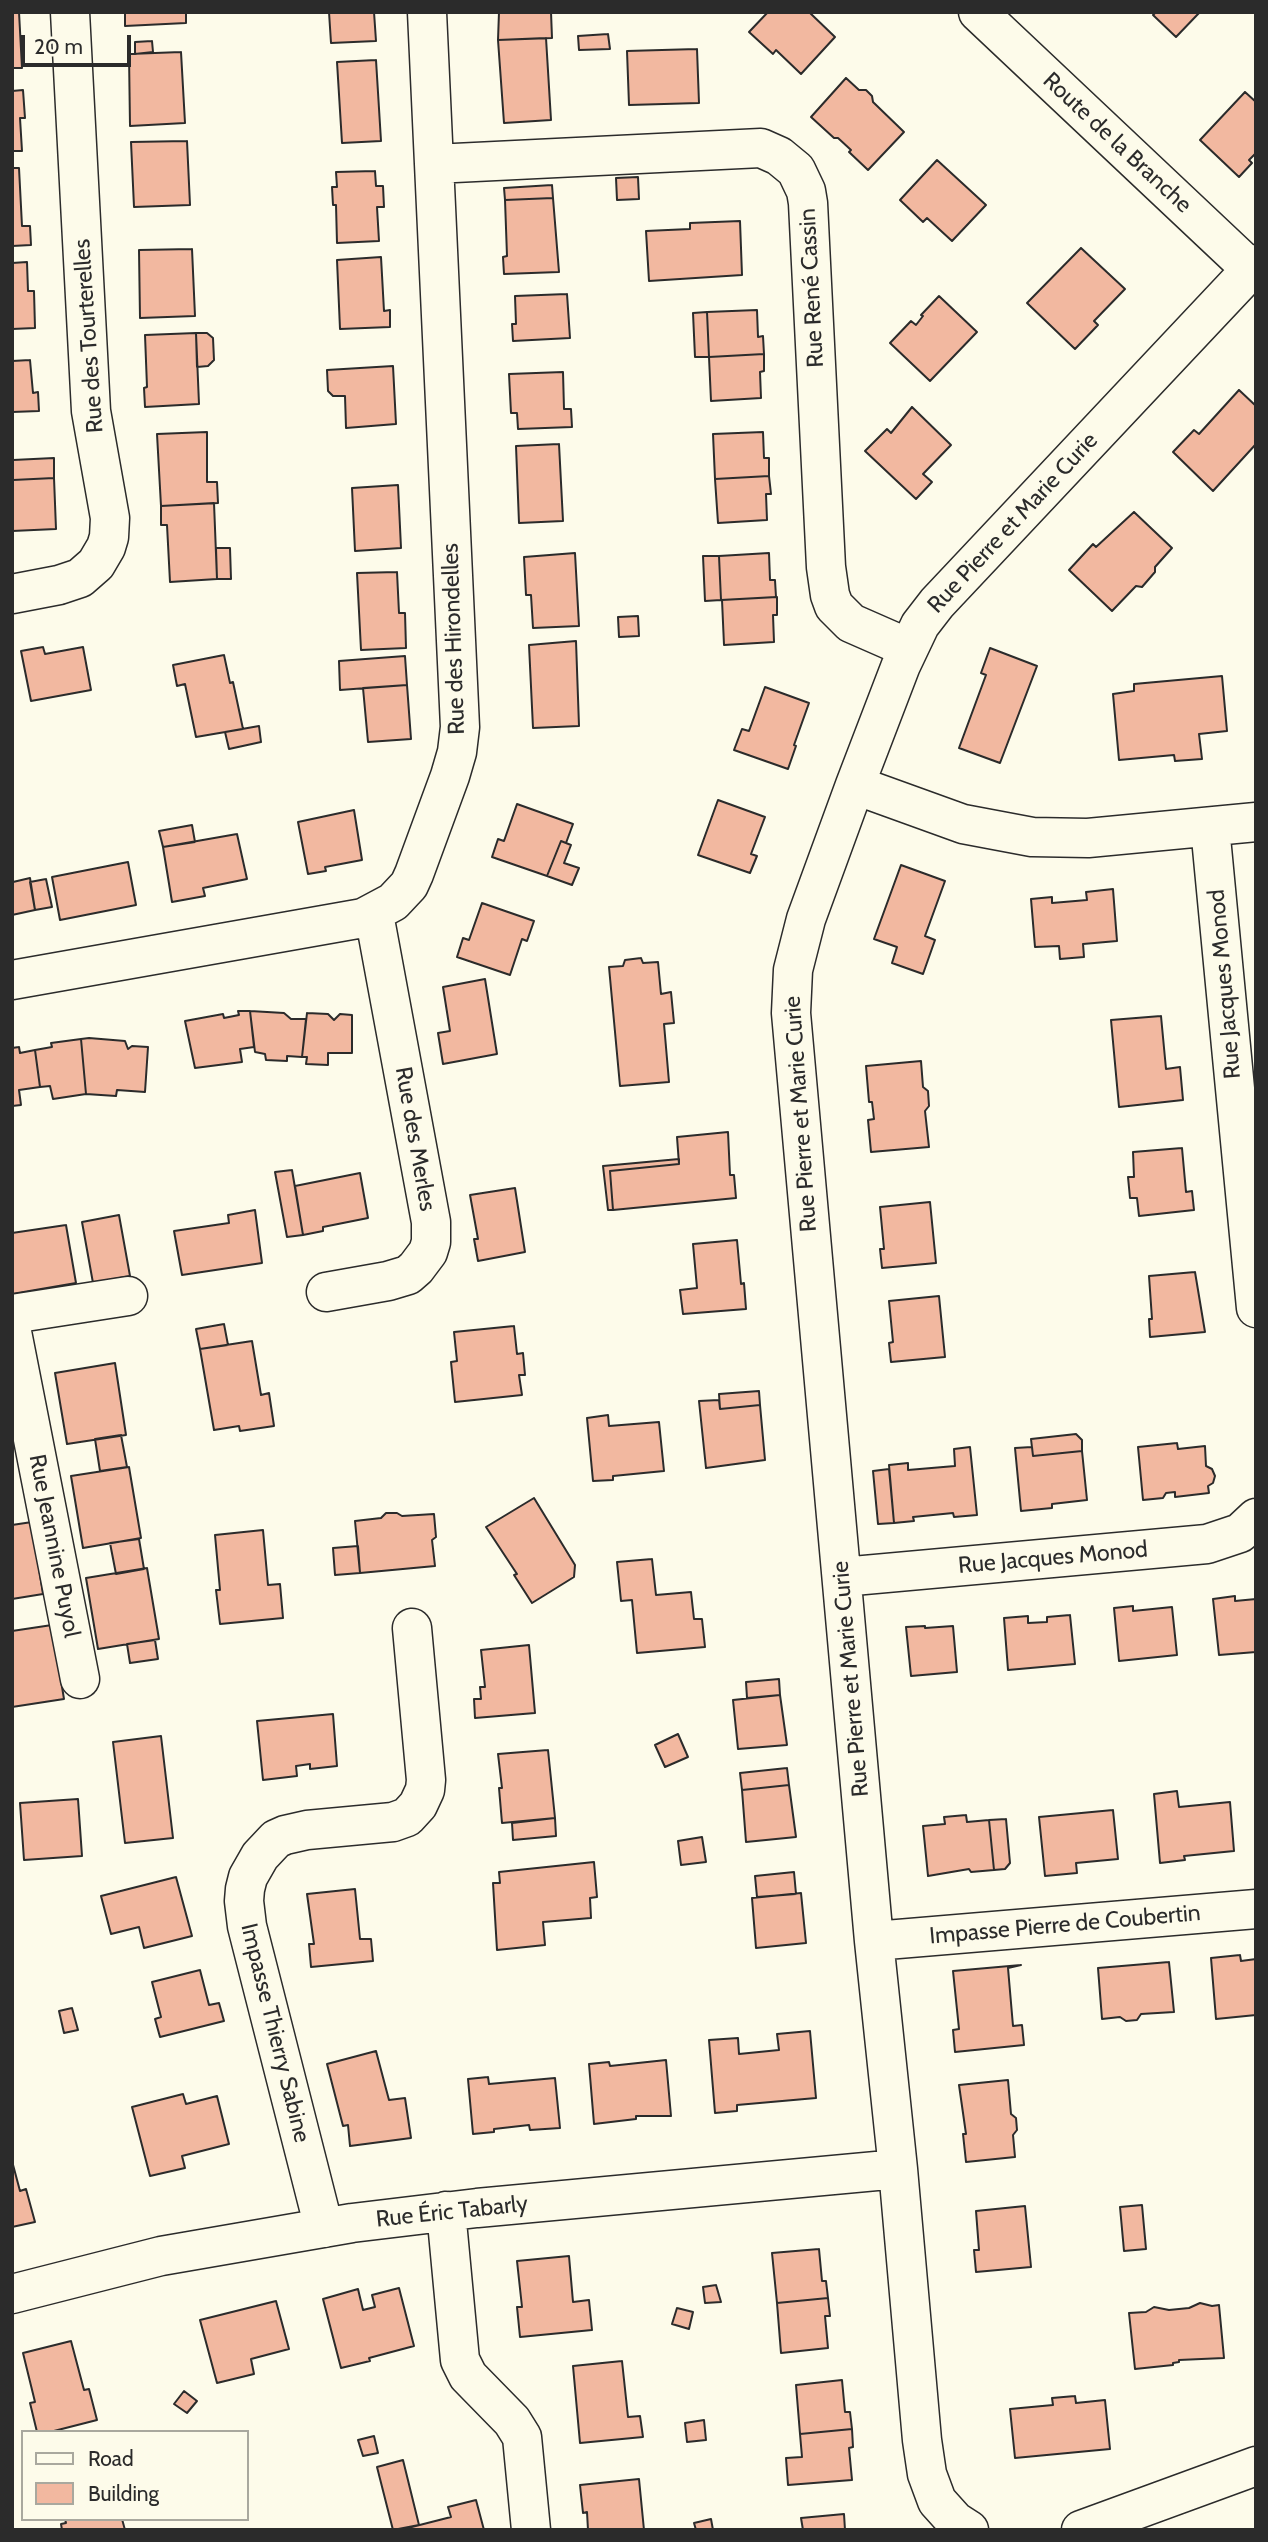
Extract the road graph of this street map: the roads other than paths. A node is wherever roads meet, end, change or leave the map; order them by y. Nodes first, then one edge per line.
1 (70, 12) edge
2 (427, 12) edge
3 (978, 12) edge
4 (434, 164) junction
5 (1254, 269) edge
6 (12, 594) edge
7 (908, 648) junction
8 (855, 785) junction
9 (1256, 822) edge
10 (1210, 827) junction
11 (374, 914) junction
12 (12, 980) edge
13 (326, 1292) dead end
14 (128, 1296) dead end
15 (1256, 1308) edge
16 (12, 1314) edge
17 (12, 1332) edge
18 (1256, 1518) edge
19 (842, 1577) junction
20 (412, 1628) dead end
21 (79, 1679) dead end
22 (1256, 1909) edge
23 (874, 1941) junction
24 (898, 2169) junction
25 (446, 2211) junction
26 (324, 2228) junction
27 (12, 2294) edge
28 (1256, 2466) edge
29 (531, 2530) edge
30 (970, 2530) edge
31 (1082, 2530) edge

1 - 6 street, Rue des Tourterelles
2 - 4 street, Rue des Hirondelles
3 - 5 street, Route de la Branche
4 - 7 street, Rue René Cassin
4 - 11 street, Rue des Hirondelles
5 - 7 street, Rue Pierre et Marie Curie
7 - 8 street, Rue Pierre et Marie Curie
8 - 10 street
8 - 19 street, Rue Pierre et Marie Curie
9 - 10 street
10 - 15 street, Rue Jacques Monod
11 - 12 street, Rue des Hirondelles
11 - 13 street, Rue des Merles
14 - 16 street
17 - 21 street, Rue Jeannine Puyol
18 - 19 street, Rue Jacques Monod
19 - 23 street, Rue Pierre et Marie Curie
20 - 26 street, Impasse Thierry Sabine
22 - 23 street, Impasse Pierre de Coubertin
23 - 24 street
24 - 25 street, Rue Éric Tabarly
24 - 30 street
25 - 26 street, Rue Éric Tabarly
25 - 29 street
26 - 27 street, Rue Éric Tabarly
28 - 31 street

